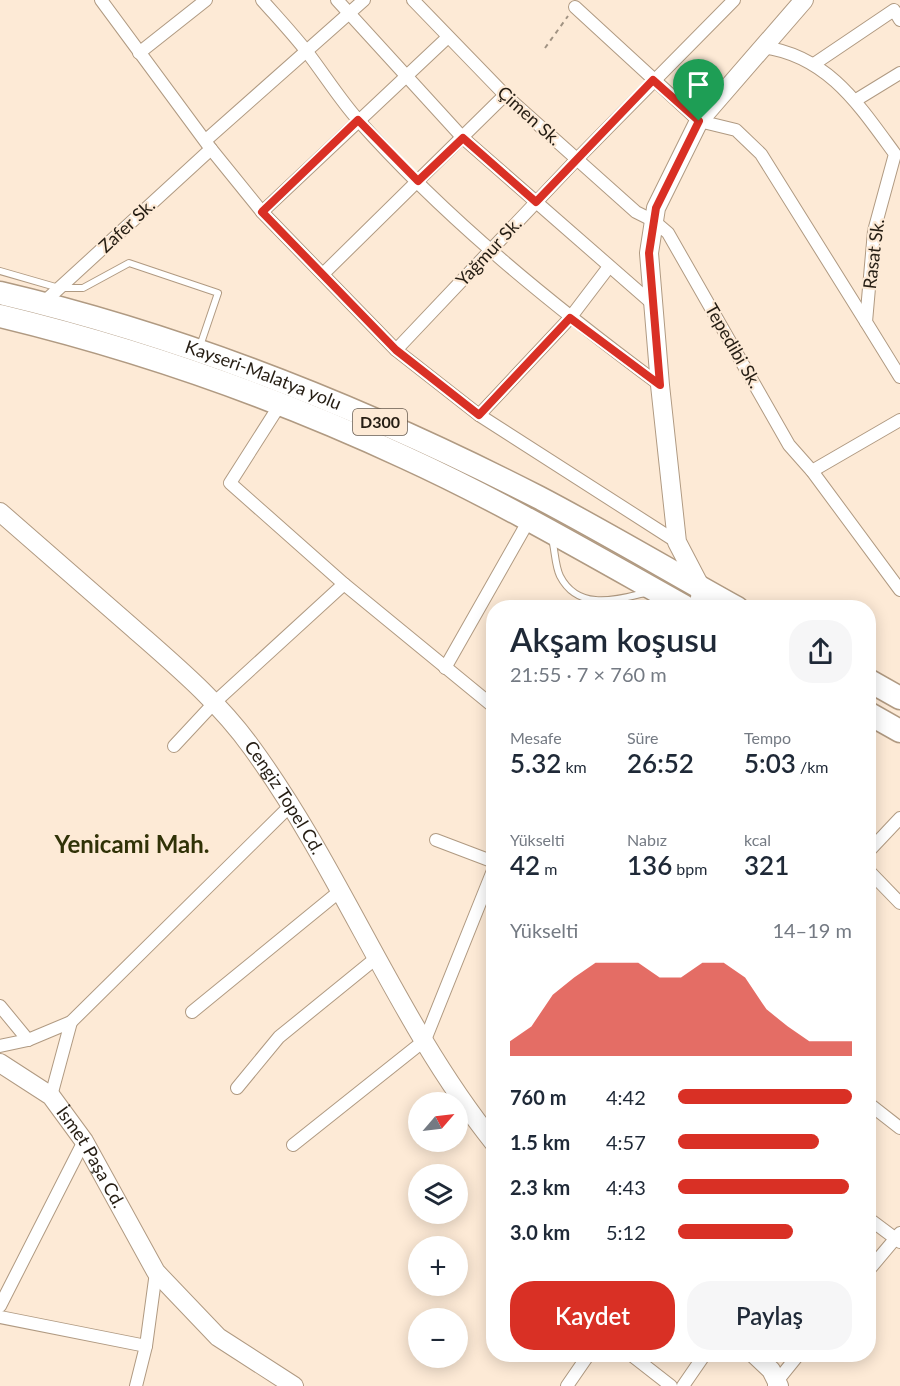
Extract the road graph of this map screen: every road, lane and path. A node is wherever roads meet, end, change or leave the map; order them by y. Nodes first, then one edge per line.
1 (101, 0) edge
2 (206, 0) edge
3 (262, 0) edge
4 (337, 0) edge
5 (364, 0) edge
6 (413, 0) edge
7 (734, 0) edge
8 (804, 0) edge
9 (575, 7) joint
10 (898, 12) edge
11 (347, 14) junction
12 (448, 37) junction
13 (763, 47) junction
14 (545, 48) dead end
15 (305, 50) junction
16 (139, 53) junction
17 (814, 64) junction
18 (900, 73) edge
19 (405, 77) junction
20 (653, 80) junction
21 (505, 95) junction
22 (856, 100) junction
23 (358, 120) junction
24 (699, 121) junction
25 (463, 138) junction
26 (208, 144) junction
27 (897, 158) edge
28 (577, 159) junction
29 (418, 181) junction
30 (536, 202) junction
31 (262, 212) junction
32 (654, 221) junction
33 (492, 251) junction
34 (608, 268) junction
35 (0, 272) edge
36 (323, 274) junction
37 (0, 293) edge
38 (51, 296) junction
39 (654, 305) junction
40 (0, 316) edge
41 (570, 318) junction
42 (866, 322) junction
43 (199, 349) junction
44 (396, 350) junction
45 (900, 378) edge
46 (660, 385) junction
47 (281, 403) junction
48 (479, 415) junction
49 (900, 420) edge
50 (812, 471) junction
51 (0, 512) edge
52 (529, 520) junction
53 (551, 532) junction
54 (677, 542) junction
55 (344, 584) junction
56 (656, 590) junction
57 (900, 590) edge
58 (700, 598) edge
59 (588, 600) edge
60 (617, 600) edge
61 (673, 600) edge
62 (445, 668) junction
63 (876, 684) edge
64 (900, 698) edge
65 (486, 699) edge
66 (215, 702) junction
67 (876, 718) edge
68 (900, 731) edge
69 (174, 746) dead end
70 (291, 805) junction
71 (900, 818) edge
72 (436, 840) dead end
73 (876, 844) edge
74 (486, 859) edge
75 (876, 878) edge
76 (486, 888) edge
77 (340, 891) junction
78 (900, 903) edge
79 (375, 959) junction
80 (0, 1006) edge
81 (192, 1012) dead end
82 (71, 1022) junction
83 (28, 1040) junction
84 (425, 1040) junction
85 (0, 1046) edge
86 (0, 1063) edge
87 (237, 1088) dead end
88 (51, 1096) junction
89 (876, 1109) edge
90 (472, 1116) junction
91 (486, 1116) edge
92 (900, 1128) edge
93 (486, 1133) edge
94 (84, 1141) junction
95 (292, 1145) dead end
96 (876, 1223) edge
97 (898, 1238) edge
98 (876, 1262) edge
99 (156, 1272) junction
100 (0, 1306) edge
101 (0, 1317) edge
102 (146, 1346) junction
103 (584, 1362) edge
104 (640, 1362) edge
105 (700, 1362) edge
106 (762, 1362) edge
107 (793, 1362) edge
108 (776, 1385) edge
109 (136, 1386) edge
110 (294, 1386) edge
111 (567, 1386) edge
112 (671, 1386) edge
113 (683, 1386) edge

1 - 16 street
2 - 16 street
3 - 15 street
4 - 11 street
5 - 11 street, Zafer Sk.
6 - 12 street, Çimen Sk.
7 - 20 street, Yağmur Sk.
8 - 13 street
9 - 14 path
9 - 20 street
10 - 17 street
11 - 15 street, Zafer Sk.
11 - 19 street
12 - 19 street
12 - 21 street, Çimen Sk.
13 - 17 street, Rasat Sk.
13 - 24 street
15 - 23 street
15 - 26 street, Zafer Sk.
16 - 26 street
17 - 22 street, Rasat Sk.
18 - 22 street
19 - 23 street
19 - 25 street
20 - 24 street
20 - 28 street, Yağmur Sk.
21 - 25 street
21 - 28 street, Çimen Sk.
22 - 27 street, Rasat Sk.
23 - 29 street
23 - 31 street
24 - 32 street
24 - 42 street
25 - 29 street
25 - 30 street
26 - 31 street
26 - 38 street, Zafer Sk.
27 - 42 street, Rasat Sk.
28 - 30 street, Yağmur Sk.
28 - 32 street, Çimen Sk.
29 - 33 street
29 - 36 street
30 - 33 street, Yağmur Sk.
30 - 34 street
31 - 36 street
32 - 39 street
32 - 50 street, Tepedibi Sk.
33 - 41 street
33 - 44 street, Yağmur Sk.
34 - 39 street
34 - 41 street
35 - 38 lane
36 - 44 street
37 - 38 highway, Kayseri-Malatya yolu / D300
38 - 43 highway, Kayseri-Malatya yolu / D300
38 - 43 lane
39 - 46 street
40 - 47 highway, Kayseri-Malatya yolu / D300
41 - 46 street
41 - 48 street
42 - 45 street
43 - 58 highway, Kayseri-Malatya yolu / D300
44 - 48 street
46 - 54 street
47 - 52 highway, Kayseri-Malatya yolu / D300
47 - 55 street
48 - 54 street
49 - 50 street
50 - 57 street, Tepedibi Sk.
51 - 66 street, Cengiz Topel Cd.
52 - 53 highway, Kayseri-Malatya yolu / D300
52 - 62 street
53 - 56 highway, Kayseri-Malatya yolu / D300
53 - 59 lane
54 - 58 street
55 - 62 street
55 - 66 street
56 - 60 lane
56 - 61 highway, Kayseri-Malatya yolu / D300
62 - 65 street
63 - 64 highway
66 - 69 street
66 - 70 street, Cengiz Topel Cd.
67 - 68 highway
70 - 77 street, Cengiz Topel Cd.
70 - 82 street
71 - 73 street
72 - 74 street
75 - 78 street
76 - 84 street
77 - 79 street, Cengiz Topel Cd.
77 - 81 street
79 - 84 street, Cengiz Topel Cd.
79 - 87 street
80 - 83 street
82 - 83 street
82 - 88 street
83 - 85 street
84 - 90 street, Cengiz Topel Cd.
84 - 95 street
86 - 88 street, İsmet Paşa Cd.
88 - 94 street, İsmet Paşa Cd.
89 - 92 street
90 - 91 street
90 - 93 street, Cengiz Topel Cd.
94 - 99 street, İsmet Paşa Cd.
94 - 100 street
96 - 97 street
97 - 98 street
99 - 102 street
99 - 110 street, İsmet Paşa Cd.
101 - 102 street
102 - 109 street
103 - 111 street
104 - 112 street
105 - 113 street
106 - 108 street
107 - 108 street

